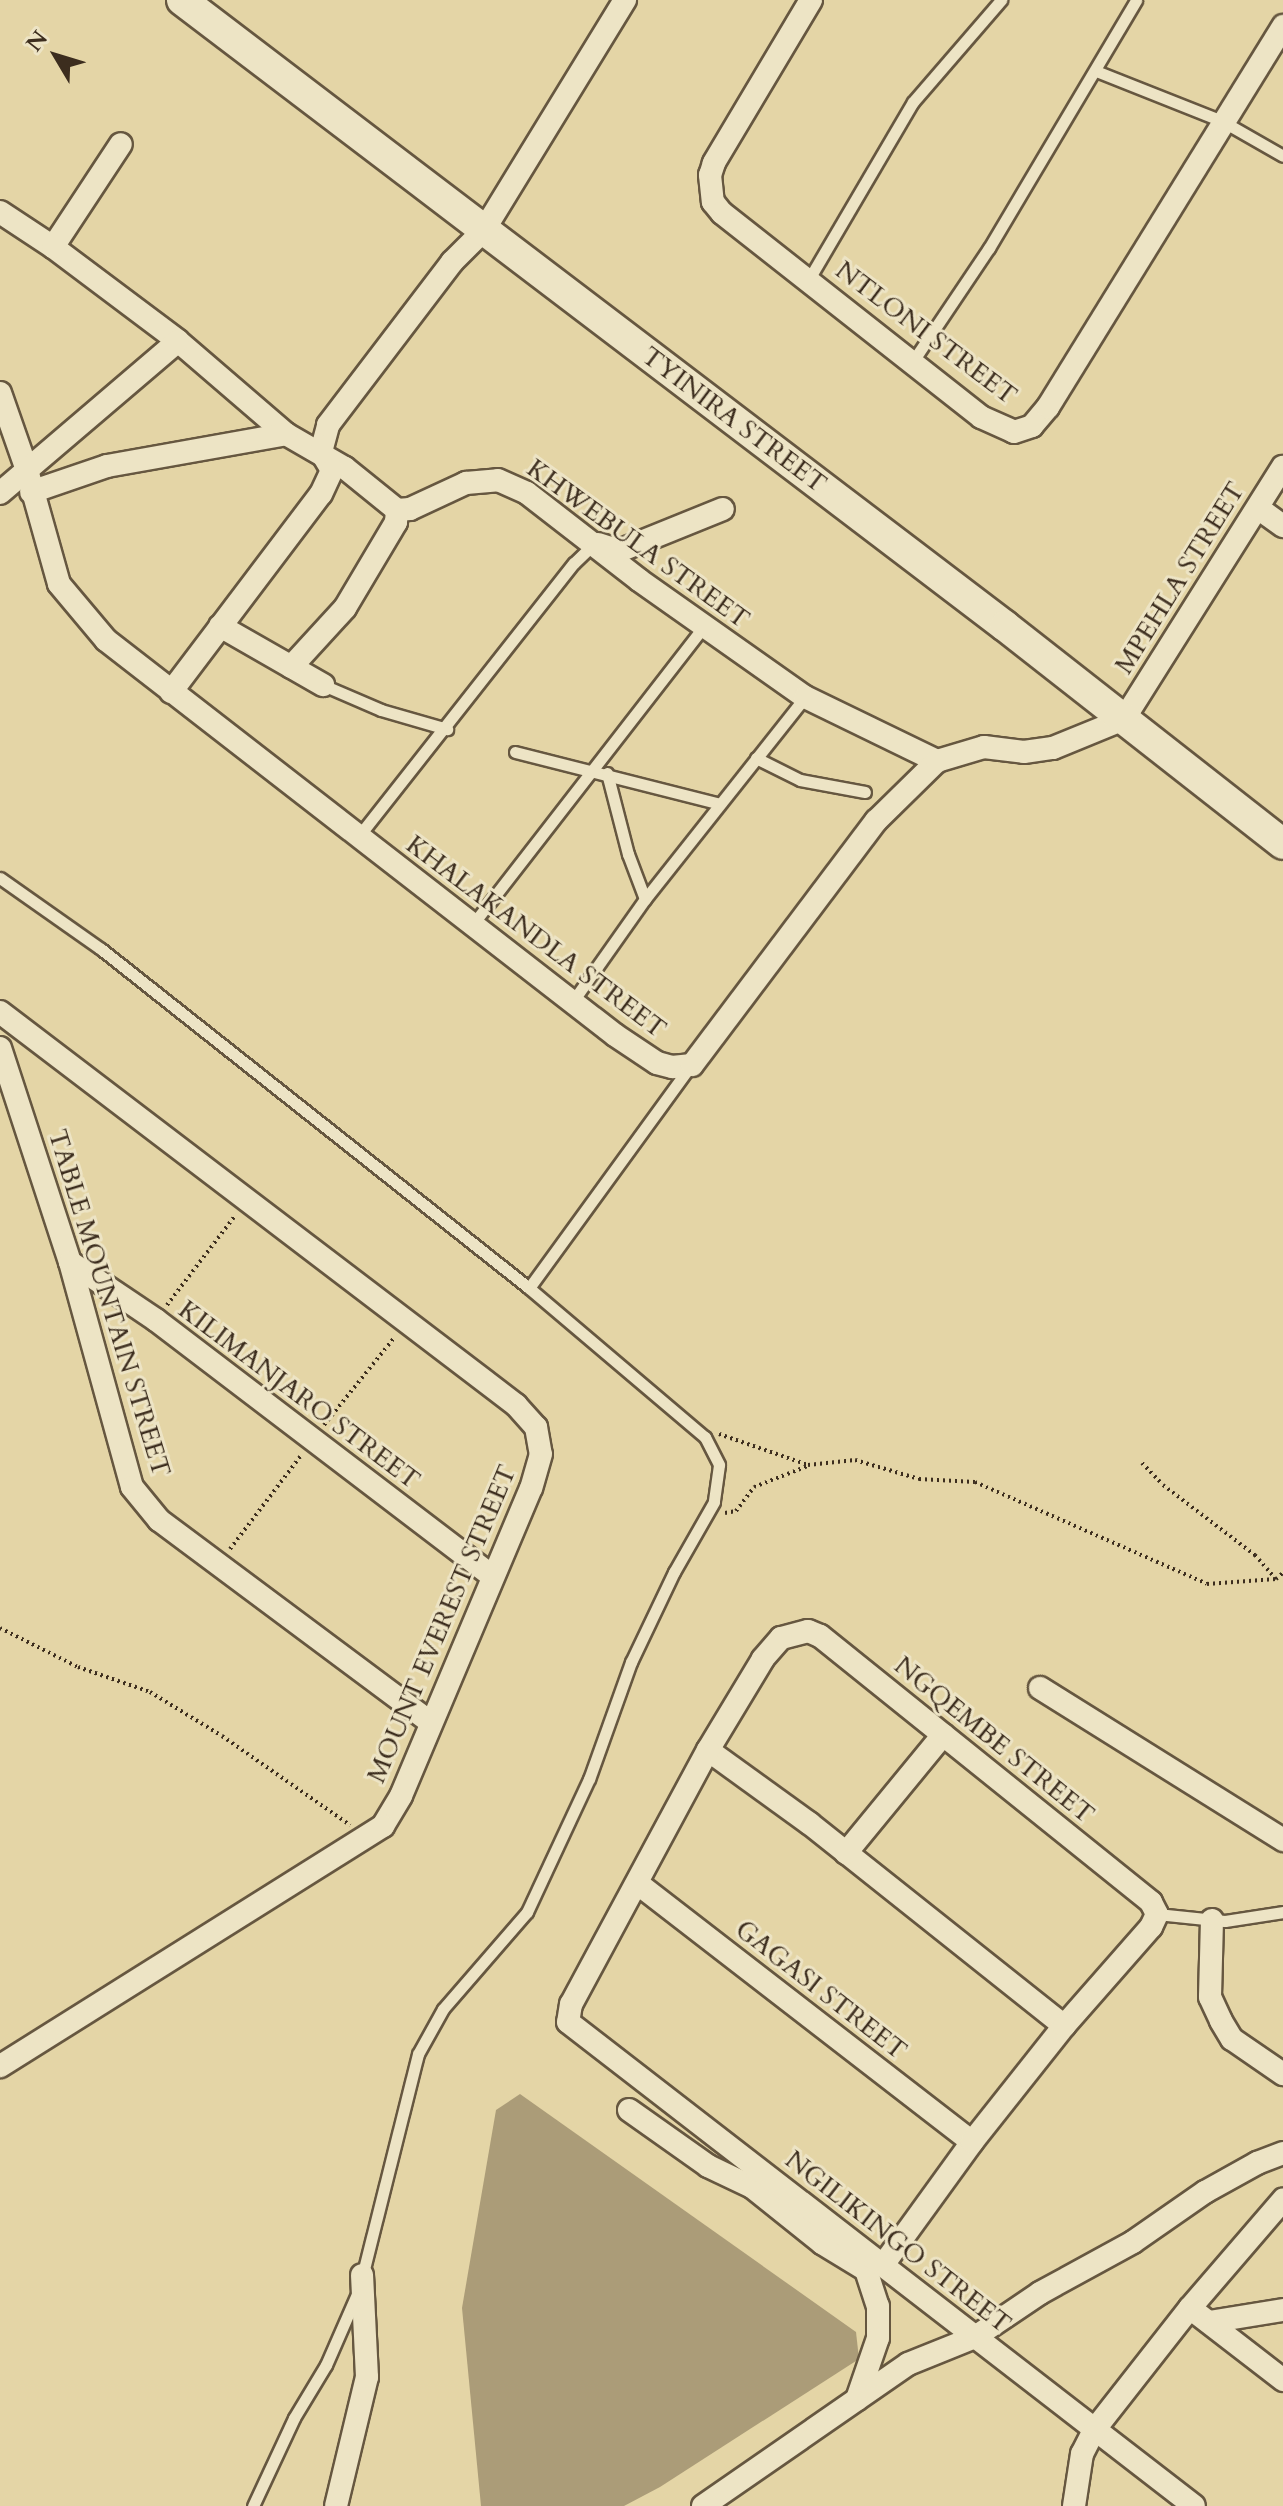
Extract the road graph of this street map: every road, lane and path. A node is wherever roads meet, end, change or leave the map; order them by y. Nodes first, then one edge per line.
1 (182, 0) edge
2 (625, 0) edge
3 (811, 0) edge
4 (1001, 0) edge
5 (1136, 0) edge
6 (1283, 26) edge
7 (1096, 71) junction
8 (1222, 121) junction
9 (121, 144) dead end
10 (1283, 156) edge
11 (0, 212) edge
12 (484, 230) junction
13 (53, 247) junction
14 (809, 279) junction
15 (178, 341) junction
16 (913, 361) junction
17 (0, 393) edge
18 (286, 434) junction
19 (321, 452) junction
20 (1283, 467) edge
21 (29, 481) junction
22 (0, 493) edge
23 (1258, 508) junction
24 (723, 509) dead end
25 (397, 510) junction
26 (1283, 526) edge
27 (595, 544) junction
28 (220, 626) junction
29 (704, 626) junction
30 (291, 667) junction
31 (323, 685) joint
32 (171, 692) junction
33 (805, 697) junction
34 (1124, 719) junction
35 (447, 729) junction
36 (515, 752) dead end
37 (756, 758) junction
38 (937, 761) junction
39 (593, 769) junction
40 (607, 773) junction
41 (865, 792) dead end
42 (720, 804) junction
43 (358, 837) junction
44 (1283, 844) edge
45 (0, 878) edge
46 (645, 899) junction
47 (473, 924) junction
48 (573, 1001) junction
49 (0, 1012) edge
50 (0, 1048) edge
51 (692, 1065) junction
52 (248, 1198) junction
53 (70, 1262) junction
54 (529, 1288) junction
55 (156, 1320) junction
56 (705, 1437) junction
57 (1142, 1463) dead end
58 (808, 1465) junction
59 (703, 1518) junction
60 (1283, 1573) edge
61 (492, 1576) junction
62 (1276, 1579) junction
63 (0, 1628) edge
64 (1040, 1688) dead end
65 (430, 1722) junction
66 (943, 1735) junction
67 (708, 1750) junction
68 (368, 1838) junction
69 (1283, 1840) edge
70 (846, 1853) junction
71 (637, 1883) junction
72 (1283, 1912) edge
73 (1157, 1914) junction
74 (1212, 1920) junction
75 (568, 2022) joint
76 (1064, 2026) junction
77 (0, 2066) edge
78 (1283, 2074) edge
79 (629, 2110) dead end
80 (972, 2142) junction
81 (1283, 2153) edge
82 (1283, 2200) edge
83 (883, 2265) junction
84 (362, 2275) junction
85 (1190, 2308) junction
86 (1283, 2310) edge
87 (1209, 2322) junction
88 (975, 2337) junction
89 (1283, 2380) edge
90 (857, 2400) junction
91 (1095, 2429) junction
92 (253, 2506) edge
93 (336, 2506) edge
94 (703, 2506) edge
95 (1074, 2506) edge
96 (1194, 2506) edge

1 - 12 street, TYINIRA STREET
2 - 12 street
3 - 14 street, NTLONI STREET
4 - 14 lane
5 - 7 lane
6 - 8 street, NTLONI STREET
7 - 8 lane
7 - 16 lane
8 - 10 lane
8 - 16 street, NTLONI STREET
9 - 13 street
11 - 13 street
12 - 19 street
12 - 34 street, TYINIRA STREET
13 - 15 street
14 - 16 street, NTLONI STREET
15 - 18 street
15 - 21 street
17 - 21 street, KHALAKANDLA STREET
18 - 19 street
18 - 21 street
19 - 25 street
19 - 28 street
20 - 23 street, MPEHLA STREET
21 - 22 street
21 - 32 street, KHALAKANDLA STREET
23 - 26 street
23 - 34 street, MPEHLA STREET
24 - 27 street
25 - 27 street, KHWEBULA STREET
25 - 30 street
27 - 29 street, KHWEBULA STREET
27 - 35 lane
28 - 30 street
28 - 32 street
29 - 33 street, KHWEBULA STREET
29 - 39 lane
30 - 31 street
31 - 35 lane
32 - 43 street, KHALAKANDLA STREET
33 - 37 lane
33 - 38 street, KHWEBULA STREET
34 - 38 street
34 - 44 street, TYINIRA STREET
35 - 43 lane
36 - 39 lane
37 - 41 lane
37 - 42 lane
38 - 51 street
39 - 40 lane
39 - 47 lane
40 - 42 lane
40 - 46 lane
42 - 46 lane
43 - 47 street, KHALAKANDLA STREET
45 - 54 lane
46 - 48 lane
47 - 48 street, KHALAKANDLA STREET
48 - 51 street, KHALAKANDLA STREET
49 - 52 street, MOUNT EVEREST STREET
50 - 53 street, TABLE MOUNTAIN STREET
51 - 54 lane
52 - 55 path
52 - 61 street, MOUNT EVEREST STREET
53 - 55 street, KILIMANJARO STREET
53 - 65 street, TABLE MOUNTAIN STREET
54 - 56 lane
55 - 61 street, KILIMANJARO STREET
56 - 58 path
56 - 59 lane
57 - 62 path
58 - 59 path
58 - 62 path
59 - 84 lane
60 - 62 path
61 - 65 street, MOUNT EVEREST STREET
63 - 68 path
64 - 69 street
65 - 68 street, MOUNT EVEREST STREET
66 - 67 street, NGQEMBE STREET
66 - 70 street
66 - 73 street, NGQEMBE STREET
67 - 70 street
67 - 71 street, NGQEMBE STREET
68 - 77 street, MOUNT EVEREST STREET
70 - 76 street
71 - 75 street, NGQEMBE STREET
71 - 80 street, GAGASI STREET
72 - 74 lane
73 - 74 lane
73 - 76 street
74 - 78 street
75 - 83 street, NGILIKINGO STREET
76 - 80 street
79 - 90 street
80 - 83 street
81 - 88 street
82 - 85 street
83 - 88 street, NGILIKINGO STREET
84 - 92 lane
84 - 93 street
85 - 87 street
85 - 91 street
86 - 87 street
87 - 89 street
88 - 90 street
88 - 91 street, NGILIKINGO STREET
90 - 94 street
91 - 95 street
91 - 96 street, NGILIKINGO STREET

